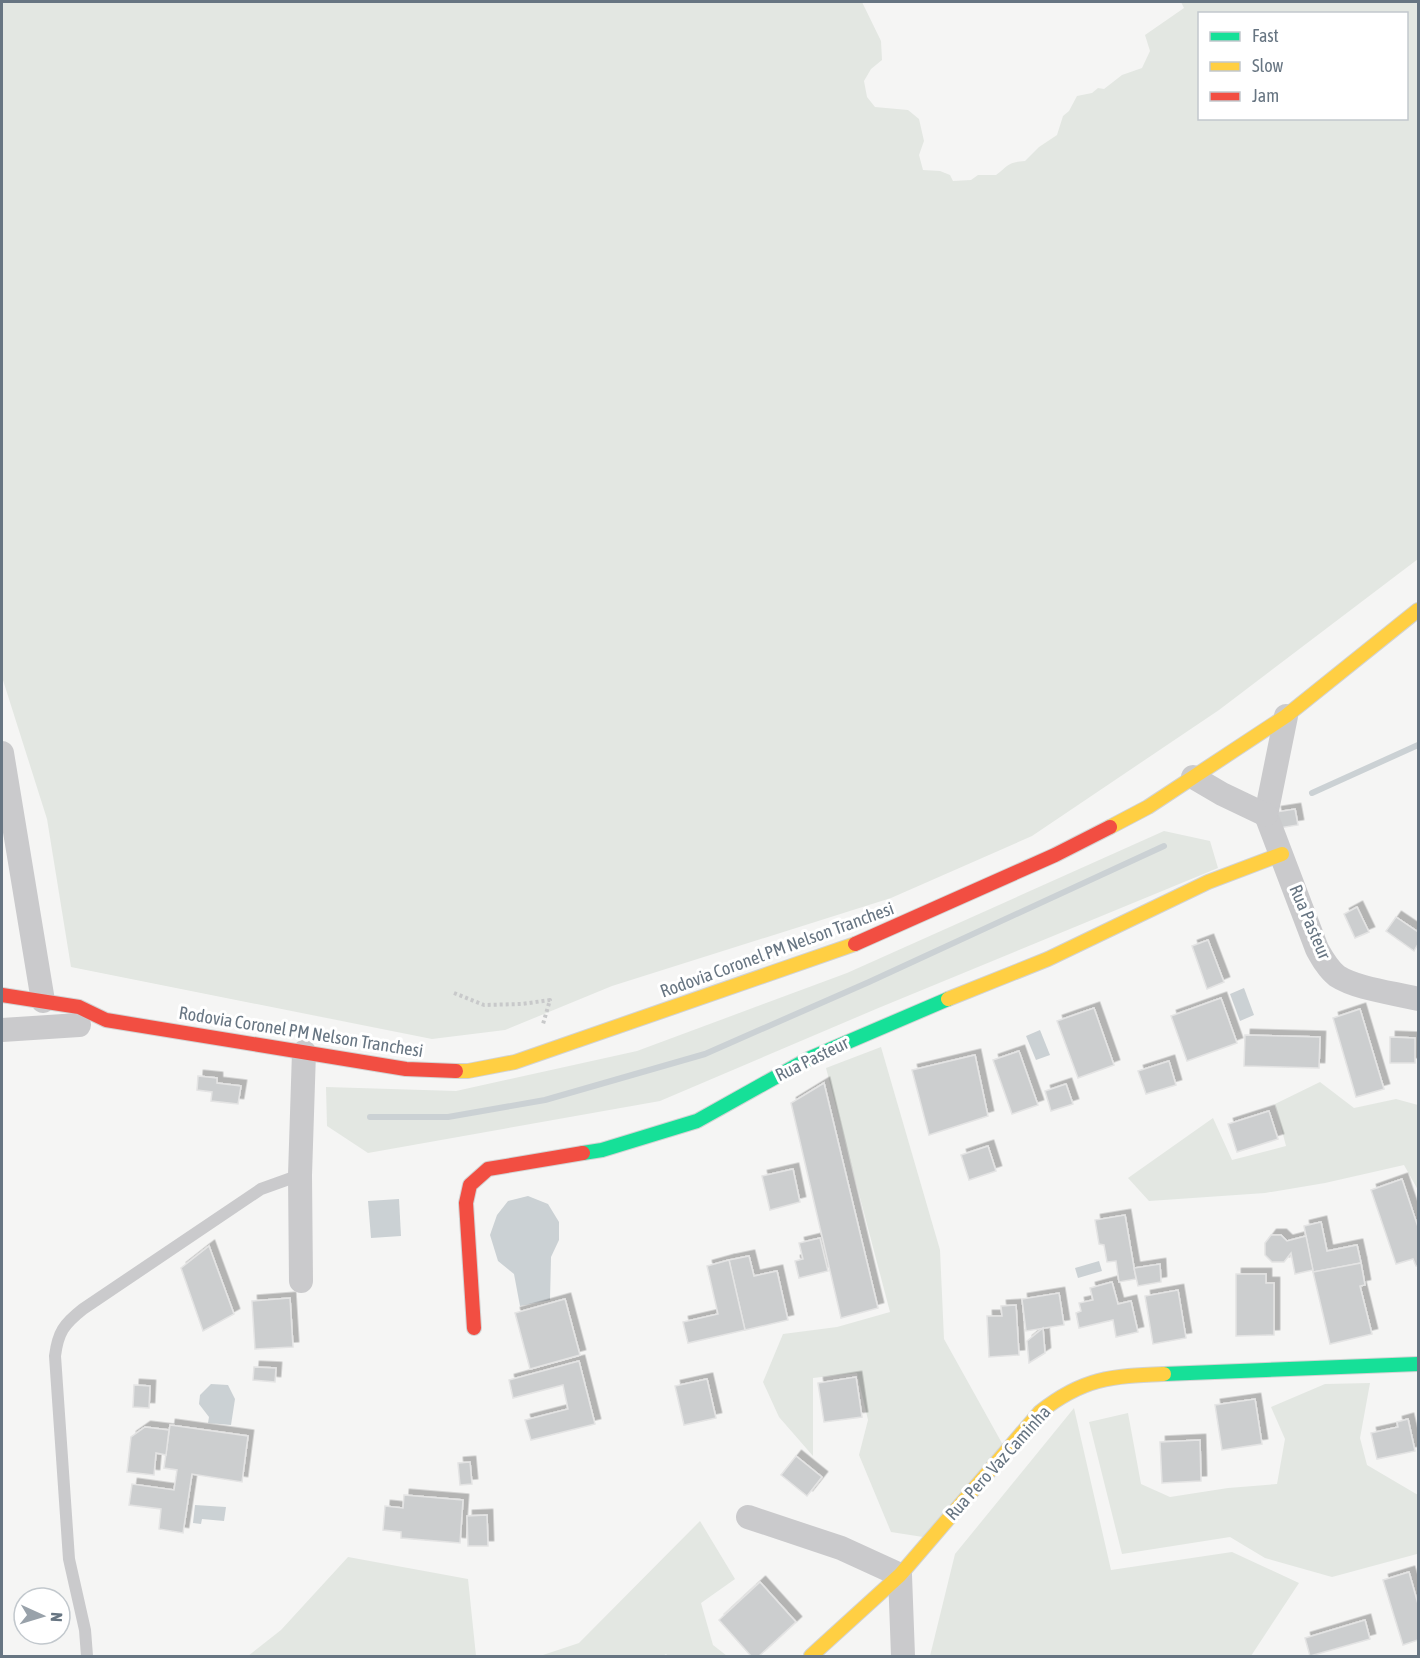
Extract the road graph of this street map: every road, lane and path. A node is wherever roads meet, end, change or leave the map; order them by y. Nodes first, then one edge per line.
1 (1419, 610) edge
2 (1286, 716) junction
3 (2, 753) edge
4 (1192, 777) junction
5 (1266, 815) junction
6 (1282, 854) junction
7 (454, 993) dead end
8 (2, 995) edge
9 (1419, 999) edge
10 (43, 1001) junction
11 (106, 1020) junction
12 (7, 1023) edge
13 (79, 1024) joint
14 (304, 1052) junction
15 (533, 1057) junction
16 (300, 1175) junction
17 (301, 1281) dead end
18 (474, 1328) dead end
19 (1419, 1364) edge
20 (748, 1517) dead end
21 (900, 1575) junction
22 (87, 1656) edge
23 (811, 1656) edge
24 (903, 1656) edge

1 - 2 main road, Rodovia Coronel PM Nelson Tranchesi
2 - 4 main road, Rodovia Coronel PM Nelson Tranchesi
2 - 5 street
3 - 10 street
4 - 5 street
4 - 15 main road, Rodovia Coronel PM Nelson Tranchesi
5 - 6 street, Rua Pasteur
6 - 9 street, Rua Pasteur
6 - 18 main road, Rua Pasteur
7 - 15 path
8 - 10 main road, Rodovia Coronel PM Nelson Tranchesi
10 - 11 main road, Rodovia Coronel PM Nelson Tranchesi
11 - 13 main road, Rodovia Coronel PM Nelson Tranchesi
11 - 14 main road, Rodovia Coronel PM Nelson Tranchesi
12 - 13 street
14 - 15 main road, Rodovia Coronel PM Nelson Tranchesi
14 - 16 street
16 - 17 street
16 - 22 lane
19 - 21 main road, Rua Pero Vaz Caminha
20 - 21 street
21 - 23 main road, Rua Pero Vaz Caminha
21 - 24 street

